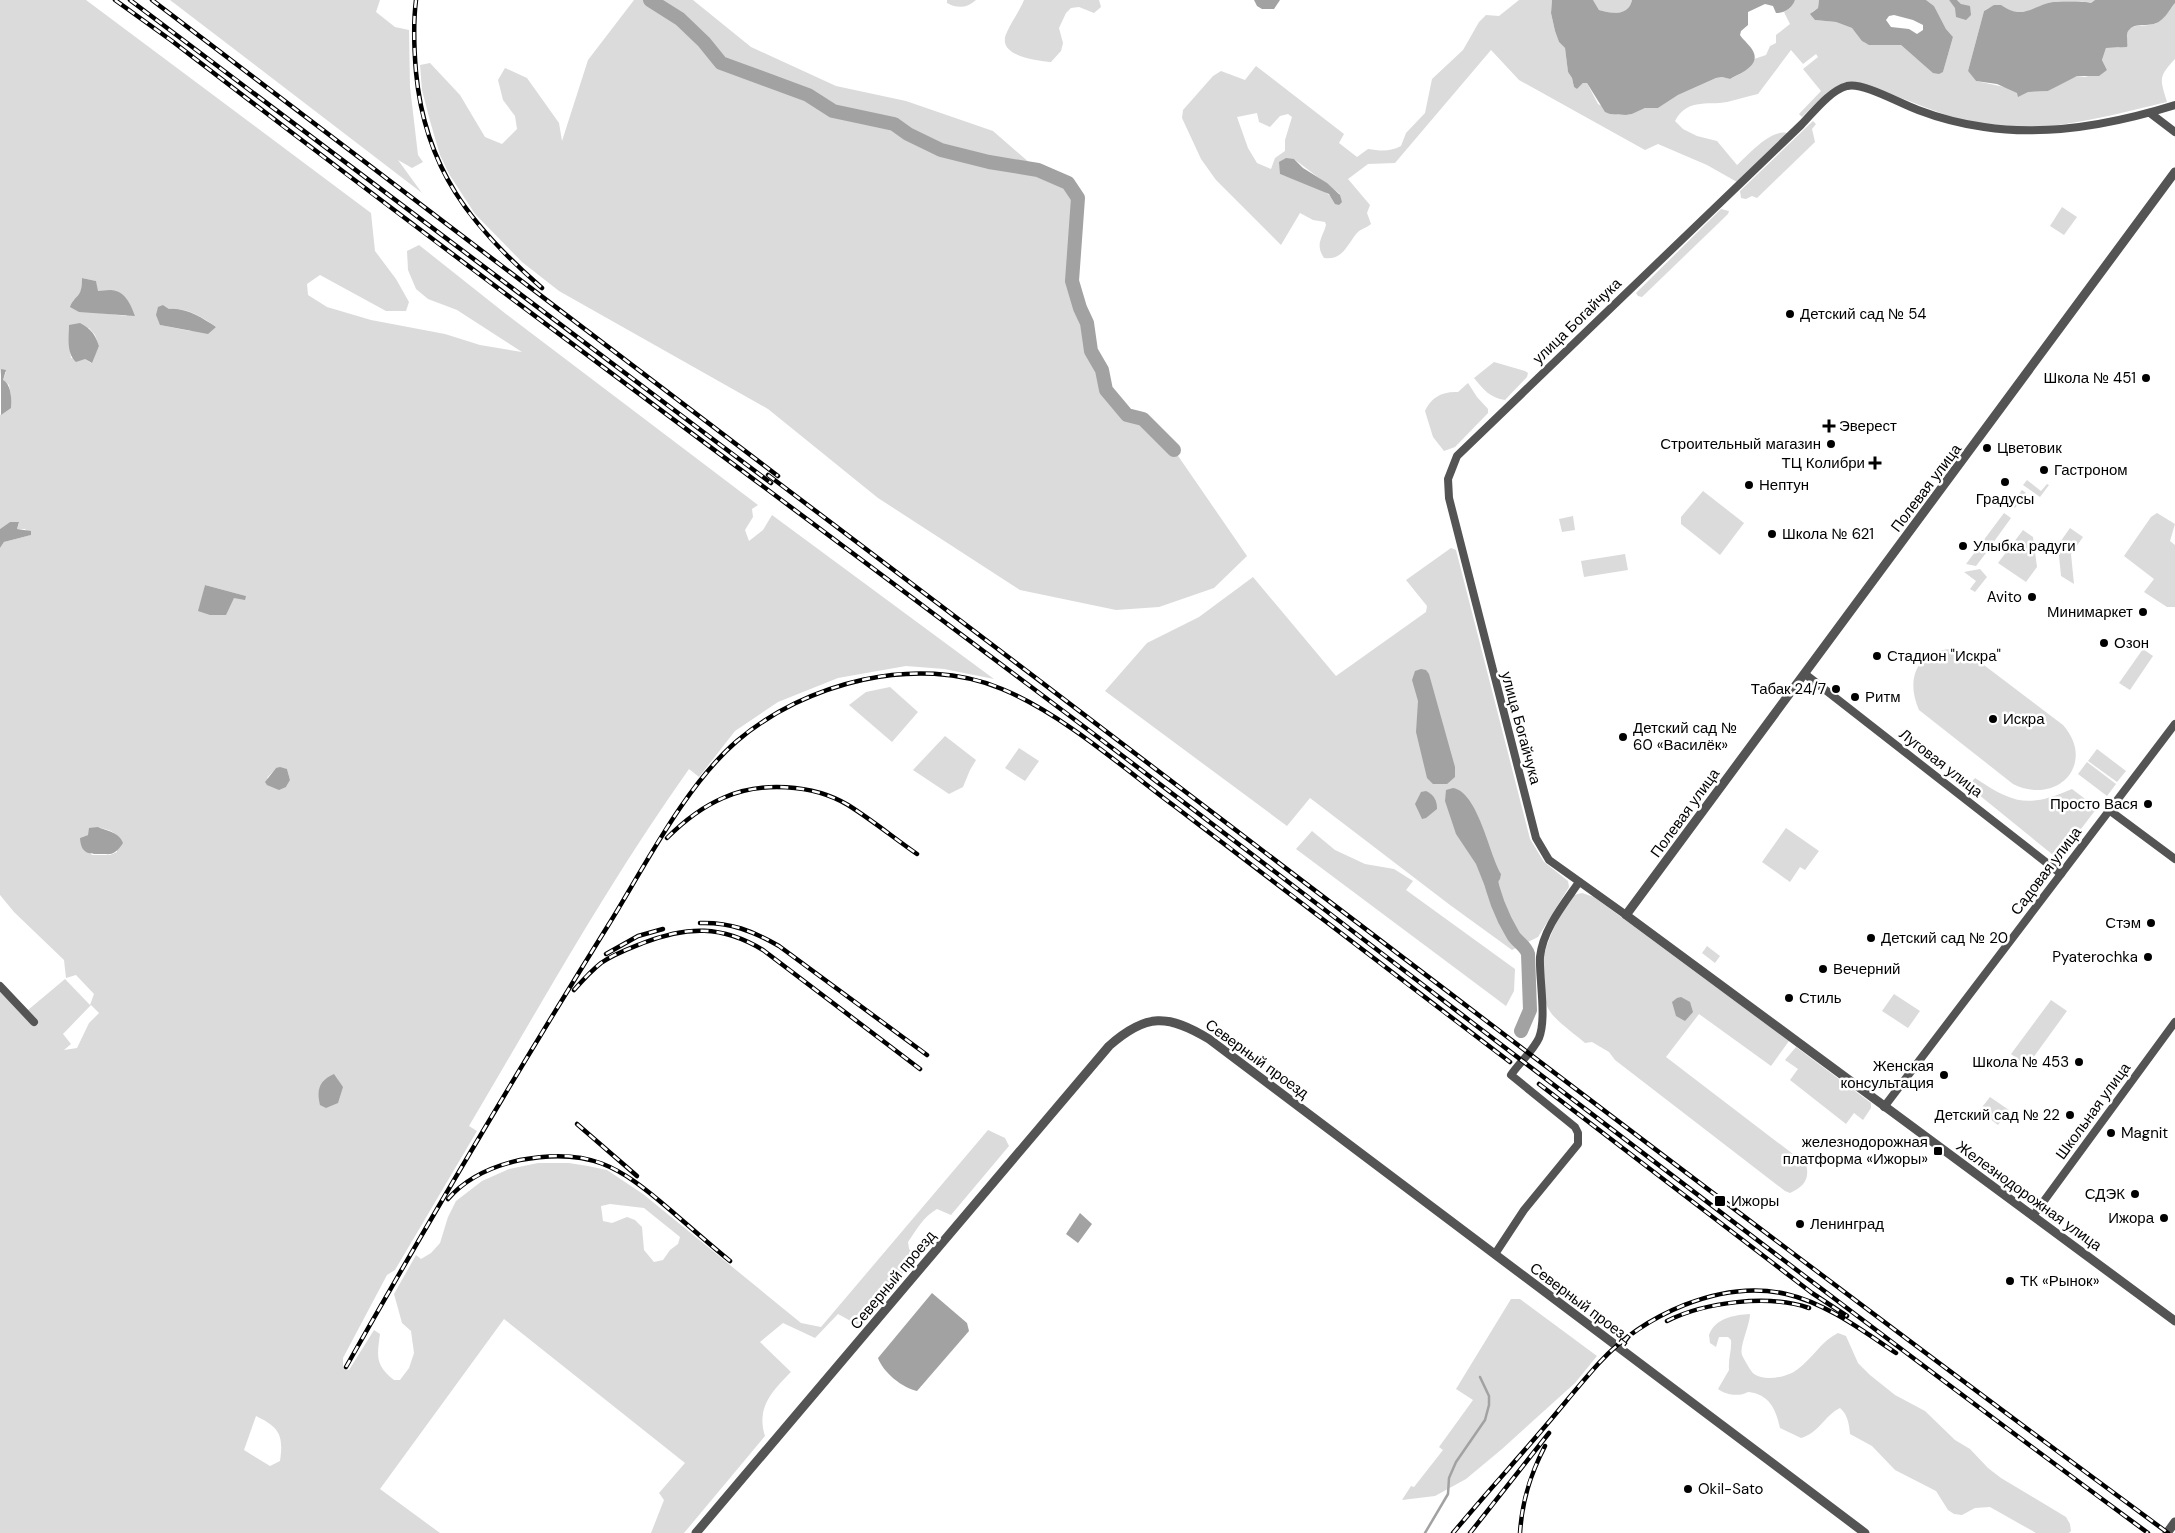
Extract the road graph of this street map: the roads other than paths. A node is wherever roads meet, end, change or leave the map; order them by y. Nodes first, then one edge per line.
1 (2175, 106) edge
2 (2150, 113) junction
3 (2175, 132) edge
4 (2175, 172) edge
5 (1805, 674) junction
6 (2175, 724) edge
7 (2109, 810) junction
8 (2175, 859) edge
9 (2061, 874) junction
10 (1578, 882) junction
11 (1626, 915) junction
12 (0, 986) edge
13 (34, 1022) dead end
14 (2175, 1022) edge
15 (1884, 1107) junction
16 (2033, 1216) junction
17 (1495, 1254) junction
18 (2175, 1321) edge
19 (2175, 1522) edge
20 (696, 1533) edge
21 (1865, 1533) edge
22 (2167, 1533) edge

1 - 2 street, улица Богайчука
2 - 3 street
2 - 10 street, улица Богайчука
4 - 5 street, Полевая улица
5 - 9 street, Луговая улица
5 - 11 street, Полевая улица
6 - 7 street, Садовая улица
7 - 8 street
7 - 9 street, Садовая улица
9 - 15 street, Садовая улица
10 - 11 street, улица Богайчука
10 - 17 street
11 - 15 street, Железнодорожная улица
12 - 13 street
14 - 16 street, Школьная улица
15 - 16 street, Железнодорожная улица
16 - 18 street, Железнодорожная улица
17 - 20 street, Северный проезд
17 - 21 street, Северный проезд
19 - 22 street

